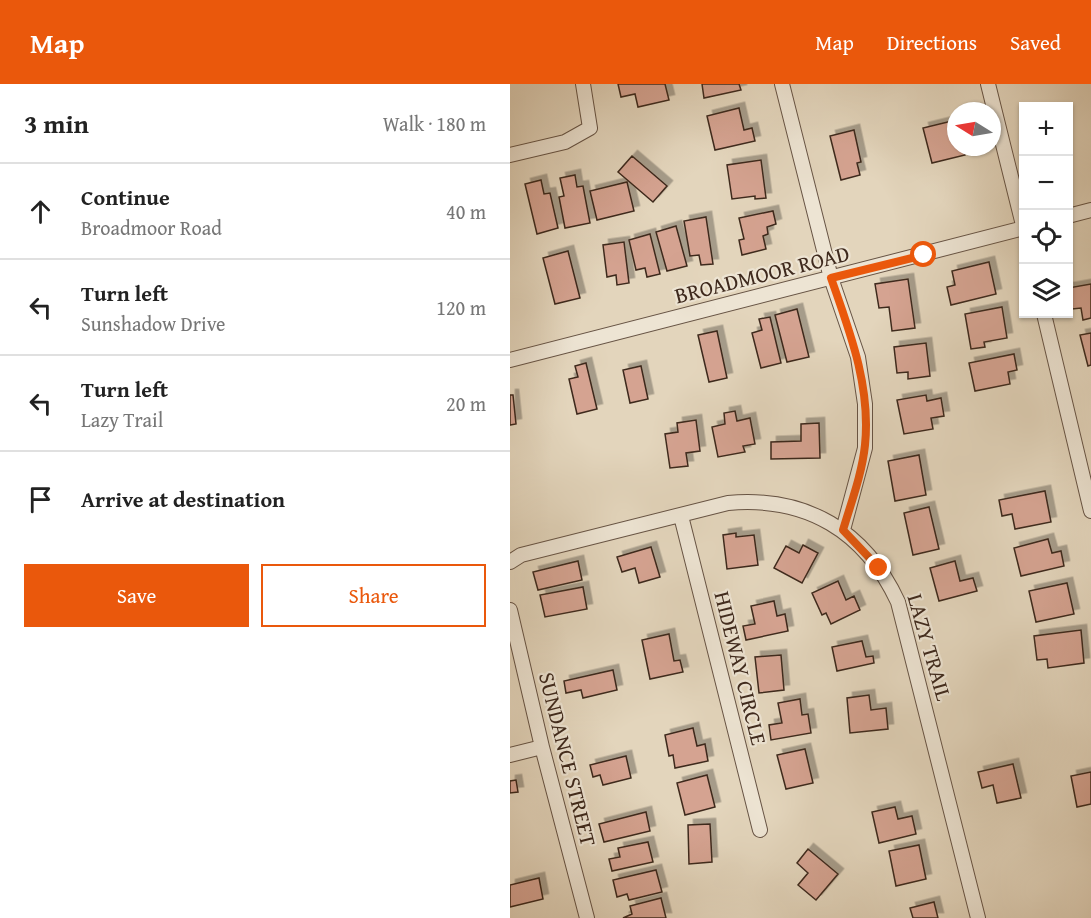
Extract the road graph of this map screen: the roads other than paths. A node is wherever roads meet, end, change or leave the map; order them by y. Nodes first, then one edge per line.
1 (583, 84) edge
2 (782, 84) edge
3 (988, 84) edge
4 (510, 154) edge
5 (1091, 210) edge
6 (1019, 212) edge
7 (1073, 215) edge
8 (1019, 229) edge
9 (831, 278) junction
10 (1045, 318) edge
11 (510, 360) edge
12 (1091, 511) edge
13 (681, 516) junction
14 (843, 530) junction
15 (510, 562) edge
16 (510, 609) edge
17 (542, 747) junction
18 (510, 755) edge
19 (760, 831) dead end
20 (587, 918) edge
21 (978, 918) edge

1 - 4 street
2 - 9 street
3 - 6 street
5 - 7 street
8 - 9 street, BROADMOOR ROAD
9 - 11 street, BROADMOOR ROAD
9 - 14 street
10 - 12 street
13 - 14 street, LAZY TRAIL
13 - 15 street, LAZY TRAIL
13 - 19 street, HIDEWAY CIRCLE
14 - 21 street, LAZY TRAIL
16 - 17 street, SUNDANCE STREET
17 - 18 street
17 - 20 street, SUNDANCE STREET

